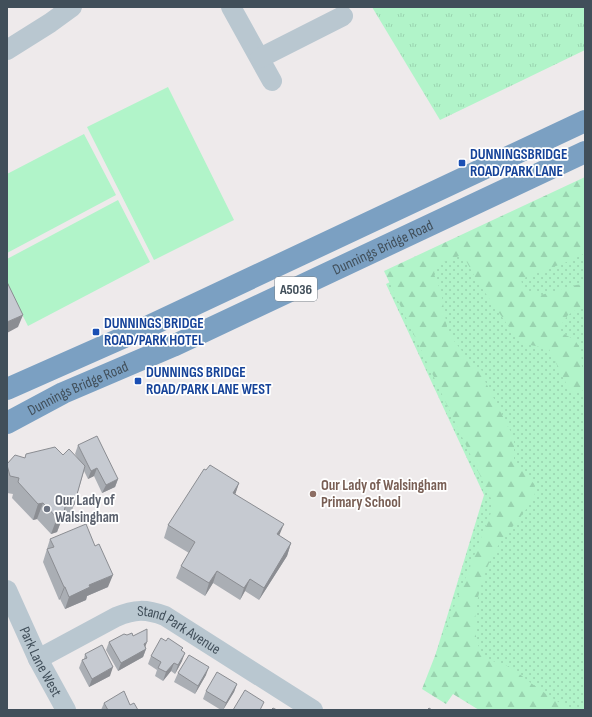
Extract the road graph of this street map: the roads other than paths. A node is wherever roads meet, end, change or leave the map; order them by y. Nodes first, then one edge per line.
1 (72, 7) edge
2 (232, 7) edge
3 (343, 16) dead end
4 (7, 50) edge
5 (260, 58) junction
6 (272, 81) dead end
7 (585, 121) edge
8 (585, 152) edge
9 (7, 389) edge
10 (7, 423) edge
11 (7, 590) edge
12 (38, 659) junction
13 (66, 710) edge
14 (314, 710) edge

1 - 4 street
2 - 5 street
3 - 5 street
5 - 6 street
7 - 9 highway, Dunnings Bridge Road / A5036
8 - 10 highway, Dunnings Bridge Road / A5036
11 - 12 street, Park Lane West
12 - 13 street, Park Lane West
12 - 14 street, Stand Park Avenue

